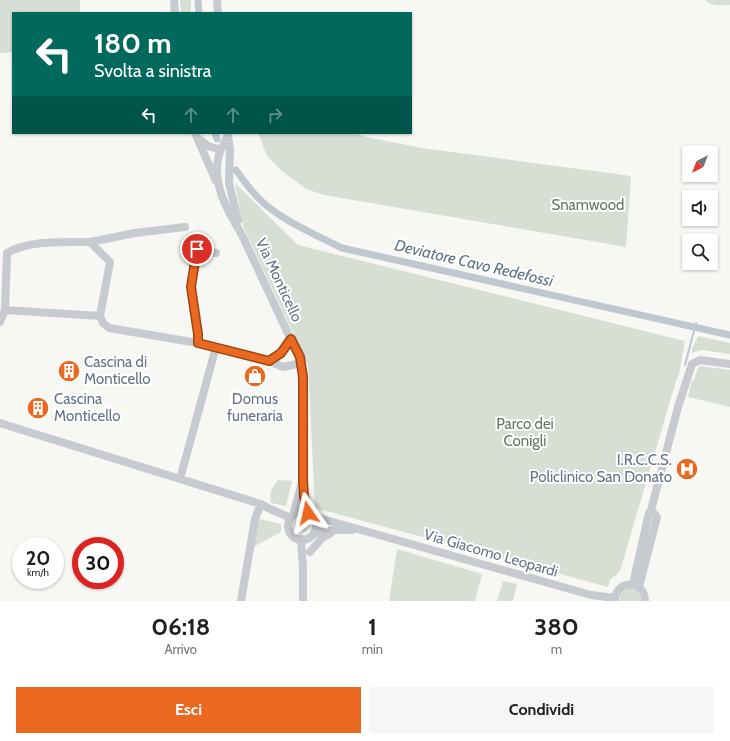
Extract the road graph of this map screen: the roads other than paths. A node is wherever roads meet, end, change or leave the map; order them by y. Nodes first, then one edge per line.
1 (174, 0) edge
2 (217, 0) edge
3 (175, 12) edge
4 (218, 12) edge
5 (228, 134) edge
6 (196, 135) edge
7 (221, 150) junction
8 (229, 163) junction
9 (218, 167) junction
10 (220, 187) junction
11 (185, 227) dead end
12 (242, 235) junction
13 (90, 242) junction
14 (216, 253) dead end
15 (5, 310) junction
16 (100, 316) junction
17 (0, 322) edge
18 (291, 339) junction
19 (198, 343) junction
20 (216, 347) junction
21 (269, 361) junction
22 (730, 364) edge
23 (301, 366) junction
24 (0, 423) edge
25 (180, 479) junction
26 (303, 480) junction
27 (262, 504) junction
28 (651, 510) junction
29 (310, 514) junction
30 (292, 517) junction
31 (336, 530) junction
32 (360, 530) junction
33 (313, 534) junction
34 (301, 539) junction
35 (310, 552) junction
36 (303, 567) junction
37 (636, 586) junction
38 (615, 600) edge
39 (241, 601) edge
40 (303, 601) edge
41 (645, 601) edge

1 - 3 street
2 - 4 street
5 - 7 street
5 - 8 street
6 - 7 street
6 - 10 street
7 - 8 street
7 - 9 street
8 - 9 street
8 - 12 street
9 - 10 street
10 - 12 street
11 - 13 street
12 - 18 street, Via Monticello
13 - 15 street
13 - 16 street
14 - 19 street
15 - 16 street
15 - 17 street
16 - 19 street
18 - 21 street
18 - 23 street, Via Monticello
19 - 20 street
20 - 21 street
20 - 25 street
21 - 23 street
22 - 28 street
23 - 26 street, Via Monticello
24 - 25 street
25 - 27 street
26 - 29 street, Via Monticello
26 - 30 street, Via Monticello
27 - 30 street
27 - 39 street
28 - 37 street
28 - 37 street
29 - 30 street
29 - 32 street, Via Giacomo Leopardi
29 - 33 street
30 - 34 street
31 - 32 street, Via Giacomo Leopardi
31 - 33 street, Via Giacomo Leopardi
31 - 35 street
32 - 38 street, Via Giacomo Leopardi
33 - 34 street
33 - 35 street
34 - 36 street
35 - 36 street
36 - 40 street
37 - 38 street
37 - 41 street

